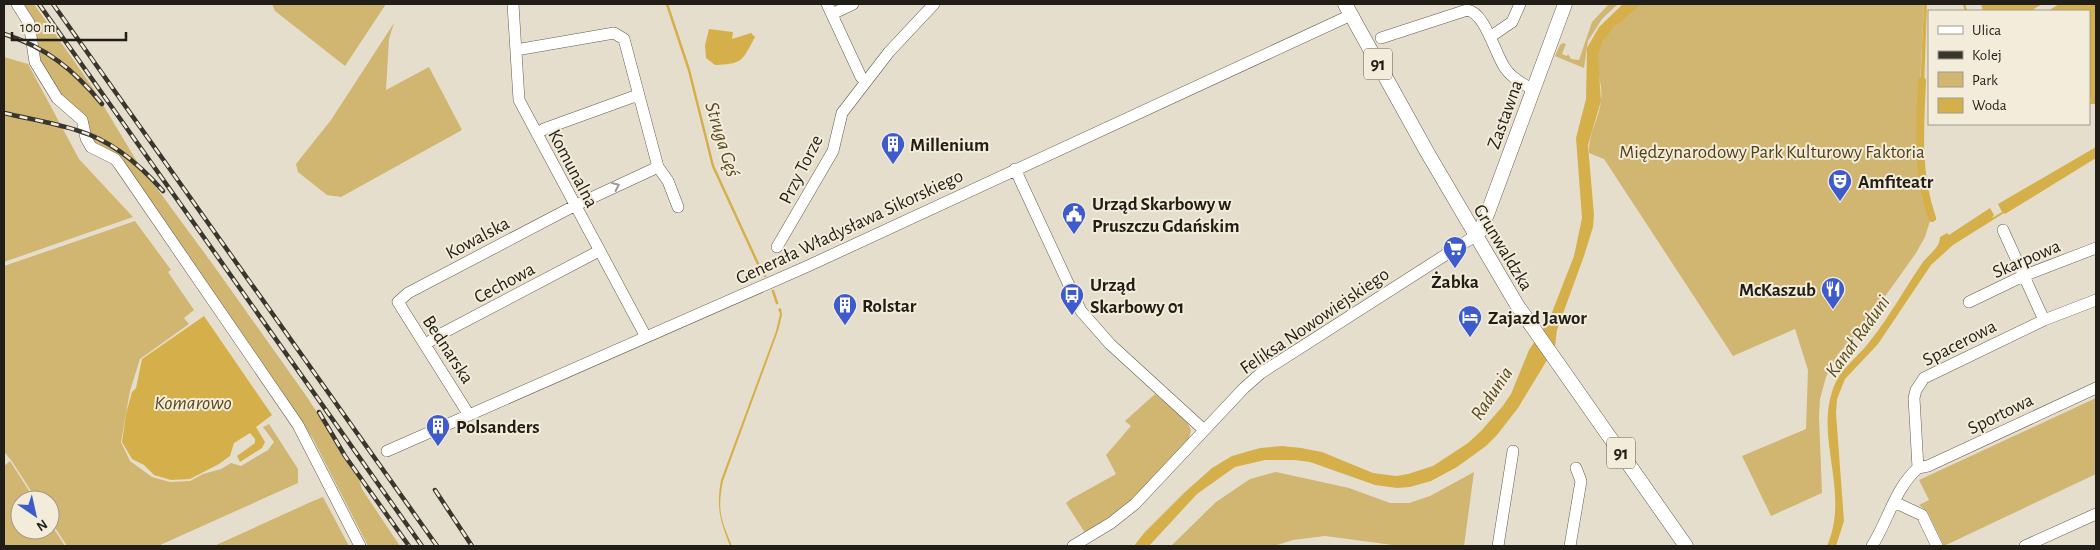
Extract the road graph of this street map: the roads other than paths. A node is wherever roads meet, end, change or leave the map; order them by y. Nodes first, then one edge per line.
1 (17, 4) edge
2 (513, 4) edge
3 (853, 4) edge
4 (934, 4) edge
5 (1520, 4) edge
6 (1565, 4) edge
7 (830, 9) edge
8 (1348, 9) edge
9 (1490, 37) junction
10 (1381, 38) dead end
11 (516, 50) junction
12 (866, 81) junction
13 (1534, 90) junction
14 (638, 94) junction
15 (537, 134) junction
16 (658, 167) junction
17 (1014, 169) junction
18 (574, 206) junction
19 (678, 207) dead end
20 (2003, 230) dead end
21 (1475, 236) junction
22 (777, 248) dead end
23 (2096, 248) edge
24 (599, 251) junction
25 (2023, 276) junction
26 (2096, 300) edge
27 (398, 302) joint
28 (1970, 302) dead end
29 (2044, 320) junction
30 (646, 337) junction
31 (426, 344) junction
32 (2096, 388) edge
33 (469, 415) junction
34 (1204, 430) junction
35 (387, 451) dead end
36 (1513, 451) dead end
37 (1576, 468) dead end
38 (1918, 468) junction
39 (1894, 502) junction
40 (2096, 514) edge
41 (360, 546) edge
42 (1073, 546) edge
43 (1498, 546) edge
44 (1570, 546) edge
45 (1686, 546) edge
46 (1872, 546) edge
47 (1937, 546) edge
48 (2025, 546) edge

1 - 41 street
2 - 11 street, Komunalna
3 - 7 street
4 - 12 street, Przy Torze
5 - 9 street
6 - 13 main road, Zastawna
7 - 12 street
8 - 17 street, Generała Władysława Sikorskiego
8 - 21 main road, Grunwaldzka / 91
9 - 10 street
9 - 13 street
11 - 14 street
11 - 15 street, Komunalna
12 - 22 street, Przy Torze
13 - 21 main road, Zastawna
14 - 15 street
14 - 16 street
15 - 18 street, Komunalna
18 -> 16 street, Kowalska
16 - 19 street
17 - 30 street, Generała Władysława Sikorskiego
17 - 34 street
18 - 24 street, Komunalna
18 - 27 street, Kowalska
20 - 25 street
21 - 34 street, Feliksa Nowowiejskiego
21 - 45 main road, Grunwaldzka / 91
23 - 25 street, Skarpowa
24 - 30 street, Komunalna
24 - 31 street, Cechowa
25 - 28 street, Skarpowa
25 - 29 street
26 - 29 street, Spacerowa
27 - 31 street, Bednarska
29 - 38 street, Spacerowa
30 - 33 street, Generała Władysława Sikorskiego
31 - 33 street, Bednarska
32 - 38 street, Sportowa
33 - 35 street, Generała Władysława Sikorskiego
34 - 42 street, Feliksa Nowowiejskiego
36 - 43 street
37 - 44 street
38 - 39 street
39 - 46 street
39 - 47 street
40 - 48 street

